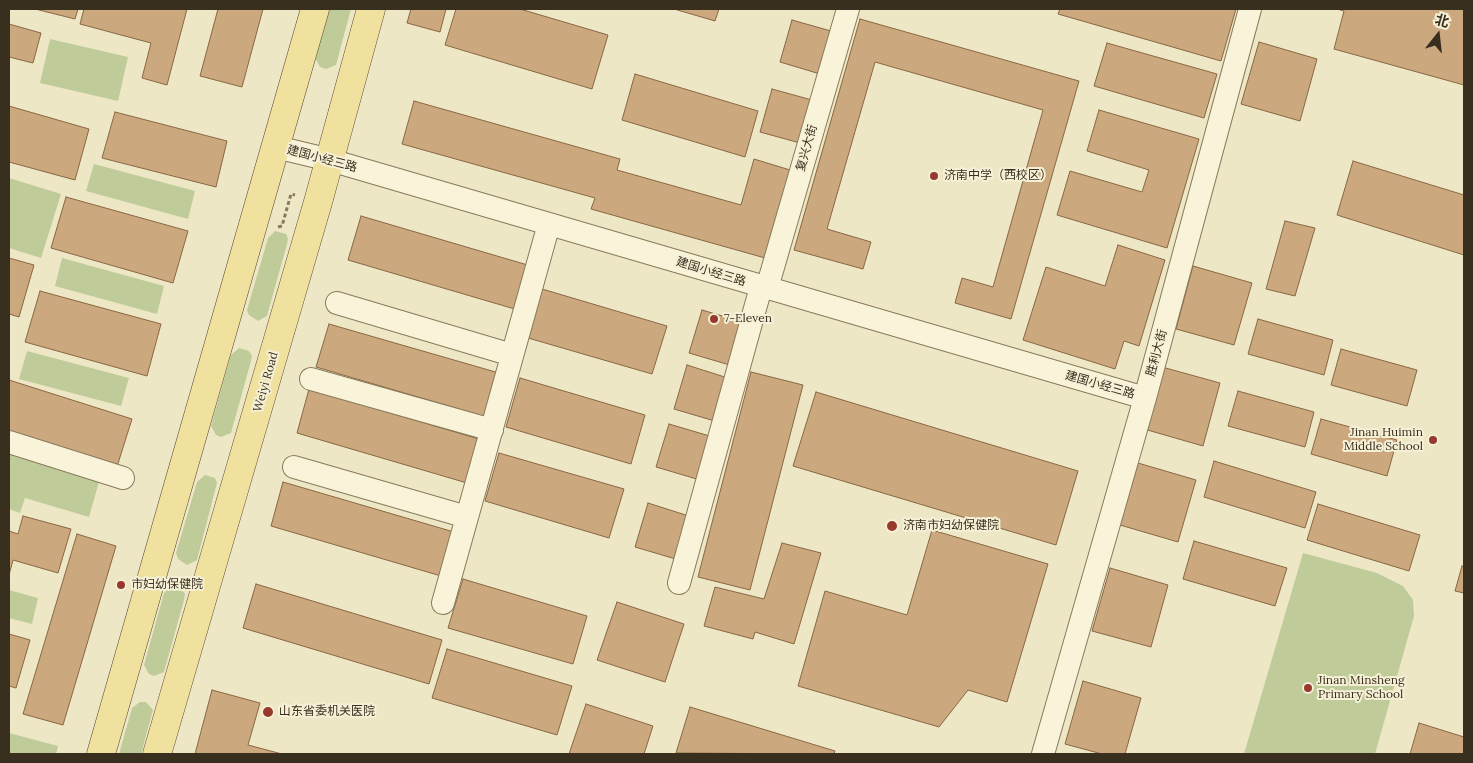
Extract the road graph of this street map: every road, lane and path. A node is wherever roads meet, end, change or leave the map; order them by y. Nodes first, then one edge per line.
1 (315, 9) edge
2 (371, 9) edge
3 (848, 9) edge
4 (1250, 9) edge
5 (276, 147) junction
6 (330, 160) junction
7 (298, 196) dead end
8 (549, 224) junction
9 (276, 229) dead end
10 (764, 288) junction
11 (338, 303) dead end
12 (512, 356) junction
13 (311, 380) dead end
14 (1145, 398) junction
15 (492, 430) junction
16 (9, 442) edge
17 (294, 467) dead end
18 (123, 478) dead end
19 (467, 517) junction
20 (680, 583) dead end
21 (443, 603) dead end
22 (101, 754) edge
23 (157, 754) edge
24 (1043, 754) edge

1 - 5 main road
2 - 6 main road, Weiyi Road
3 - 10 street, 复兴大街
4 - 14 street, 胜利大街
5 - 6 street, 建国小经三路
5 - 22 main road
6 - 8 street, 建国小经三路
6 - 23 main road, Weiyi Road
7 - 9 path
8 - 10 street, 建国小经三路
8 - 12 street
10 - 14 street, 建国小经三路
10 - 20 street, 复兴大街
11 - 12 street
12 - 15 street
13 - 15 street
14 - 24 street, 胜利大街
15 - 19 street
16 - 18 street
17 - 19 street
19 - 21 street

